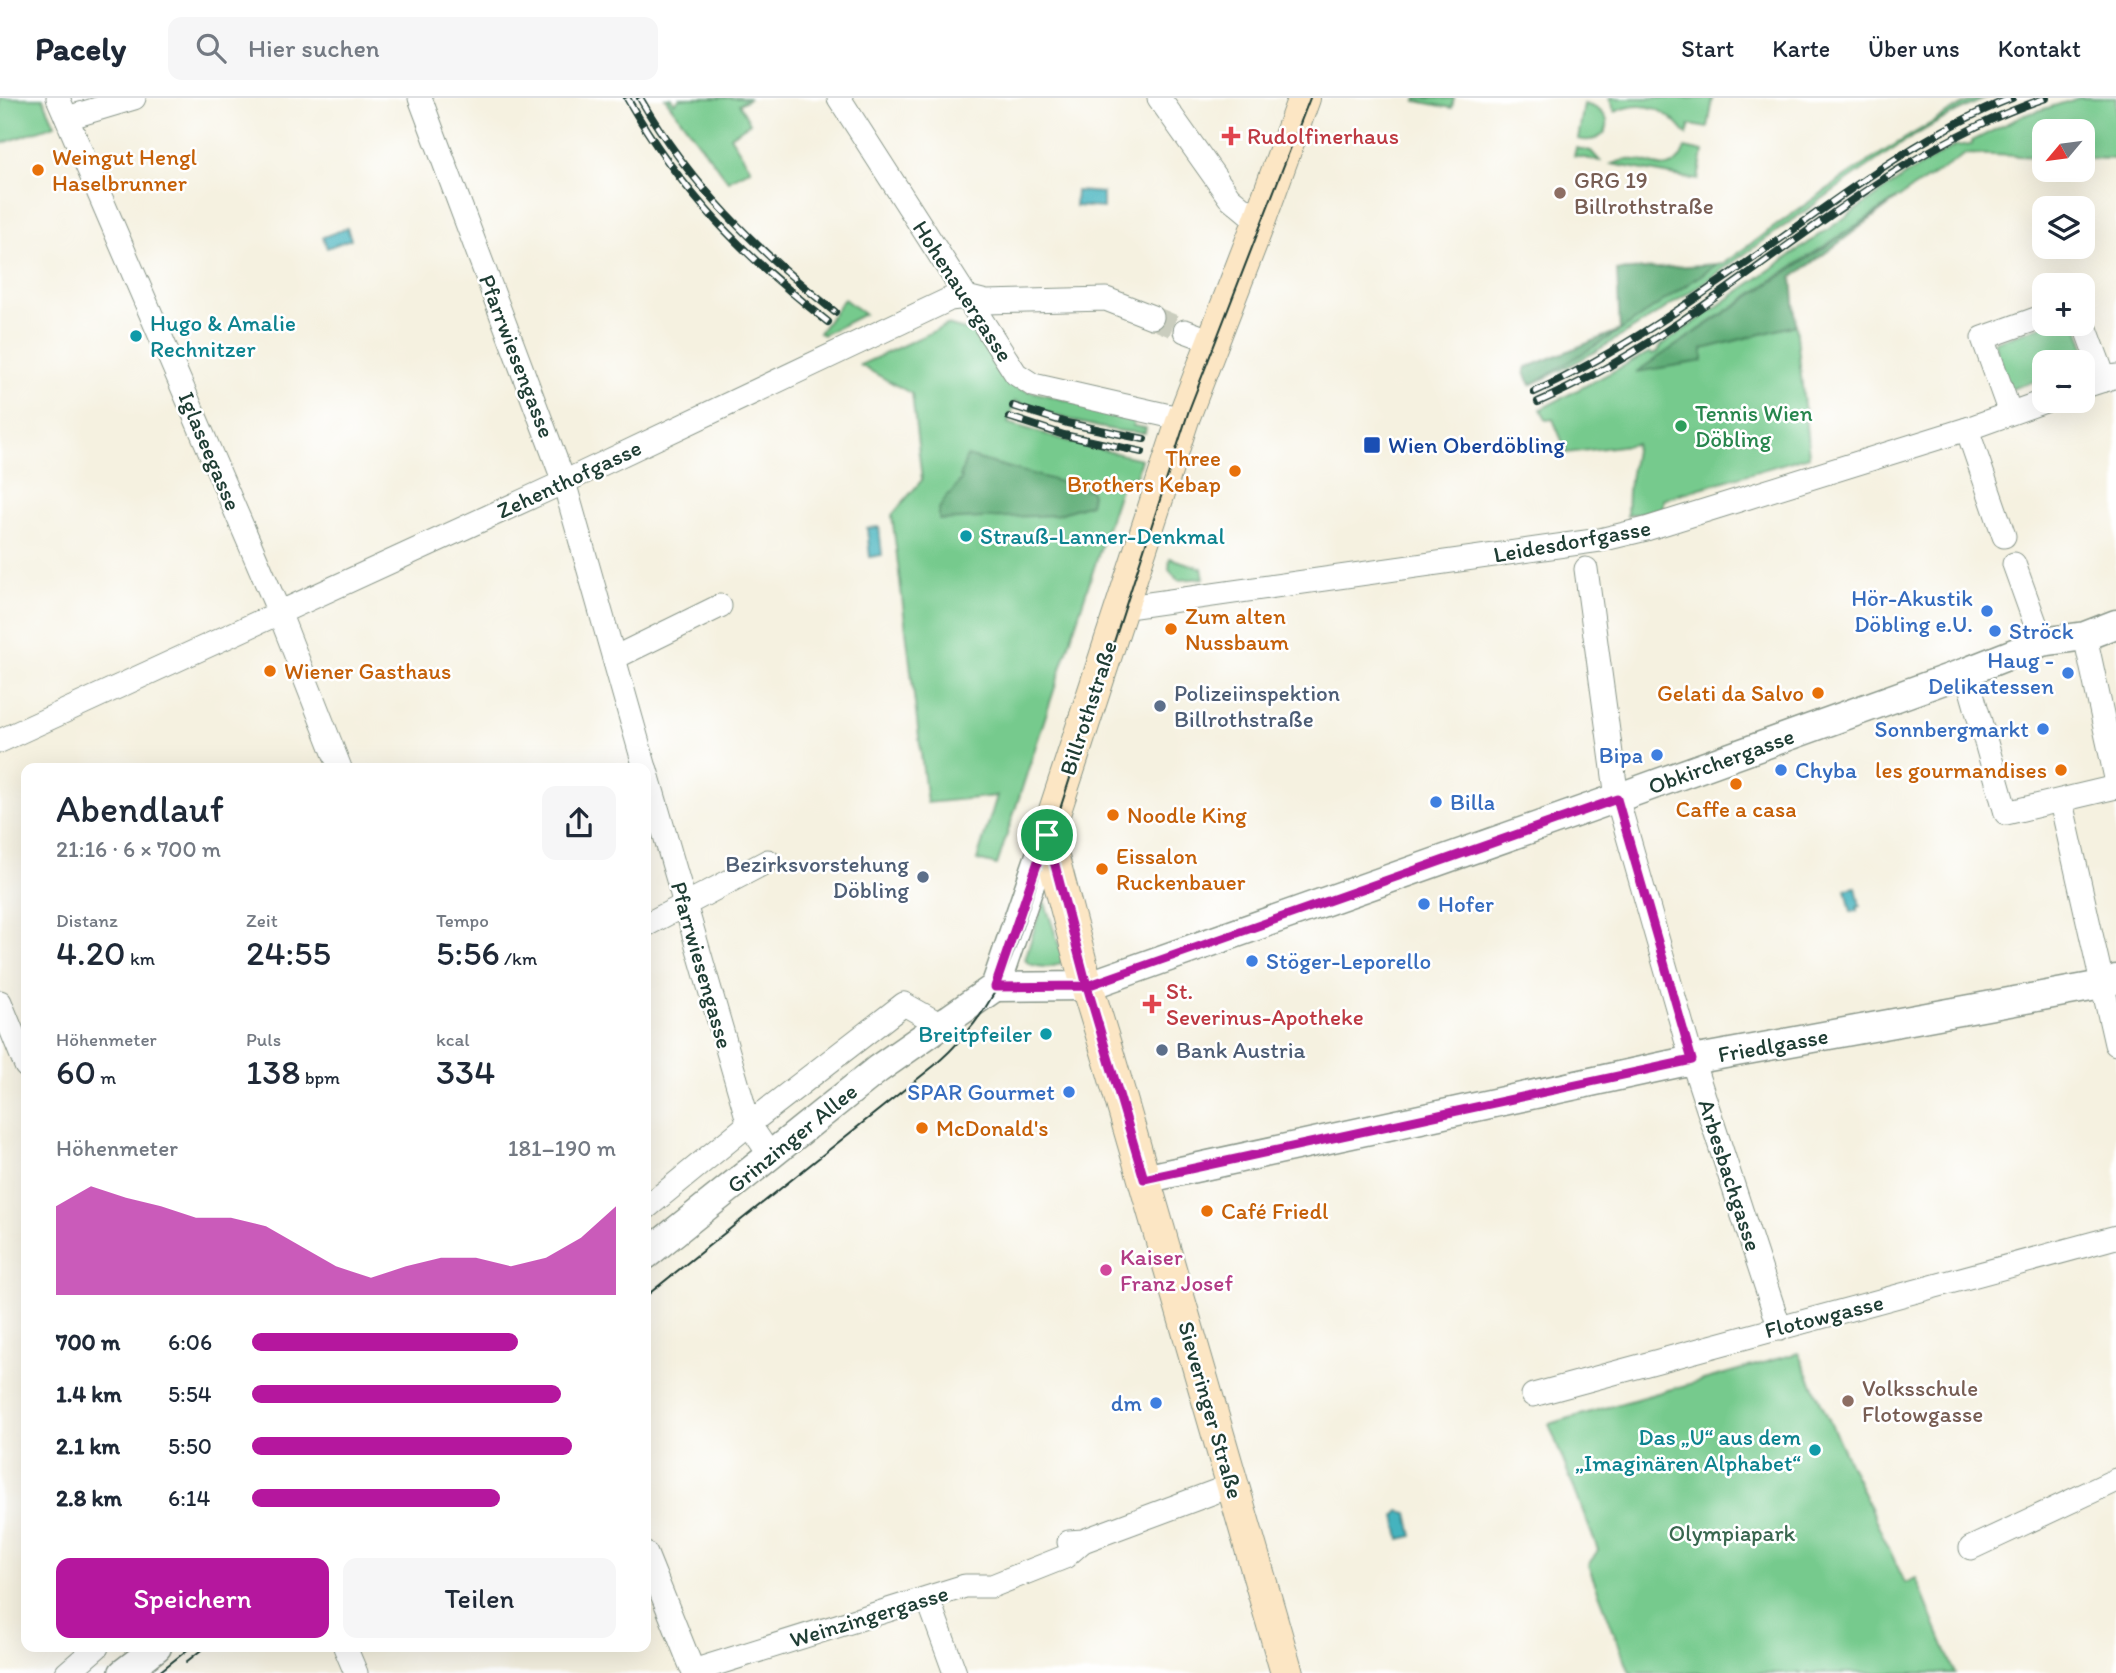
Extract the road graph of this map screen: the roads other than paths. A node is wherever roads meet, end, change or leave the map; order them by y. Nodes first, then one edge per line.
1 (134, 98) edge
2 (420, 98) edge
3 (839, 98) edge
4 (1159, 98) edge
5 (1304, 98) edge
6 (62, 108) edge
7 (1259, 222) junction
8 (967, 297) junction
9 (1152, 317) tunnel mouth
10 (2032, 320) edge
11 (2090, 336) edge
12 (2110, 378) edge
13 (2032, 405) edge
14 (2010, 413) junction
15 (1182, 419) junction
16 (1967, 429) junction
17 (564, 482) junction
18 (2004, 536) dead end
19 (2014, 564) dead end
20 (1586, 569) dead end
21 (720, 606) dead end
22 (1121, 608) junction
23 (279, 612) junction
24 (2116, 624) edge
25 (2085, 636) junction
26 (2042, 642) junction
27 (614, 658) junction
28 (1966, 672) junction
29 (0, 741) edge
30 (338, 763) edge
31 (644, 763) edge
32 (2116, 778) edge
33 (651, 787) edge
34 (2116, 787) edge
35 (1617, 799) junction
36 (2061, 802) junction
37 (1047, 835) junction
38 (768, 861) dead end
39 (685, 906) junction
40 (651, 923) edge
41 (2109, 982) edge
42 (1087, 986) junction
43 (995, 987) junction
44 (0, 1002) edge
45 (941, 1025) junction
46 (2116, 1044) edge
47 (21, 1054) edge
48 (1692, 1060) junction
49 (749, 1124) junction
50 (771, 1156) junction
51 (1144, 1179) junction
52 (651, 1204) edge
53 (2116, 1237) edge
54 (651, 1251) edge
55 (1780, 1329) junction
56 (1533, 1395) dead end
57 (2116, 1480) edge
58 (1233, 1485) junction
59 (1971, 1548) dead end
60 (651, 1566) edge
61 (928, 1599) junction
62 (92, 1652) edge
63 (150, 1652) edge
64 (347, 1652) edge
65 (76, 1671) edge
66 (693, 1671) edge
67 (123, 1673) edge
68 (356, 1673) edge
69 (955, 1673) edge
70 (1287, 1673) edge

1 - 6 street
2 - 17 street, Pfarrwiesengasse
3 - 8 street, Hohenauergasse
4 - 7 street
5 - 7 main road
6 - 23 street, Iglaseegasse
7 - 15 main road
8 - 9 street, Zehenthofgasse
8 - 15 street, Hohenauergasse
8 - 17 street, Zehenthofgasse
10 - 14 street
11 - 12 street
13 - 14 street, Leidesdorfgasse
14 - 16 street, Leidesdorfgasse
15 - 22 main road, Billrothstraße
16 - 18 street
16 - 22 street, Leidesdorfgasse
17 - 23 street, Zehenthofgasse
17 - 27 street, Pfarrwiesengasse
19 - 26 street
20 - 35 street, Arbesbachgasse
21 - 27 street
22 - 37 main road, Billrothstraße
23 - 29 street, Zehenthofgasse
23 - 30 street, Iglaseegasse
24 - 25 street
25 - 26 street, Obkirchergasse
25 - 32 street
26 - 28 street, Obkirchergasse
27 - 31 street, Pfarrwiesengasse
28 - 35 street, Obkirchergasse
28 - 36 street
33 - 39 street, Pfarrwiesengasse
34 - 36 street
35 - 42 street, Obkirchergasse
35 - 48 street, Arbesbachgasse
36 - 41 street
37 - 42 main road
37 - 43 street
38 - 39 street
39 - 40 street
39 - 49 street, Pfarrwiesengasse
41 - 46 street
41 - 48 street, Friedlgasse
42 - 43 street, Obkirchergasse
42 - 51 main road, Sieveringer Straße
43 - 45 street, Grinzinger Allee
44 - 47 street
45 - 49 street, Grinzinger Allee
45 - 50 street, Grinzinger Allee
48 - 51 street, Friedlgasse
48 - 55 street, Arbesbachgasse
49 - 50 street, Pfarrwiesengasse
49 - 52 street, Grinzinger Allee
50 - 54 street, Grinzinger Allee
51 - 58 main road, Sieveringer Straße
53 - 55 street, Flotowgasse
55 - 56 street, Flotowgasse
57 - 59 street
58 - 61 street, Weinzingergasse
58 - 70 main road, Sieveringer Straße
60 - 66 street
61 - 66 street, Weinzingergasse
61 - 69 street
62 - 65 street
63 - 67 street
64 - 68 street

